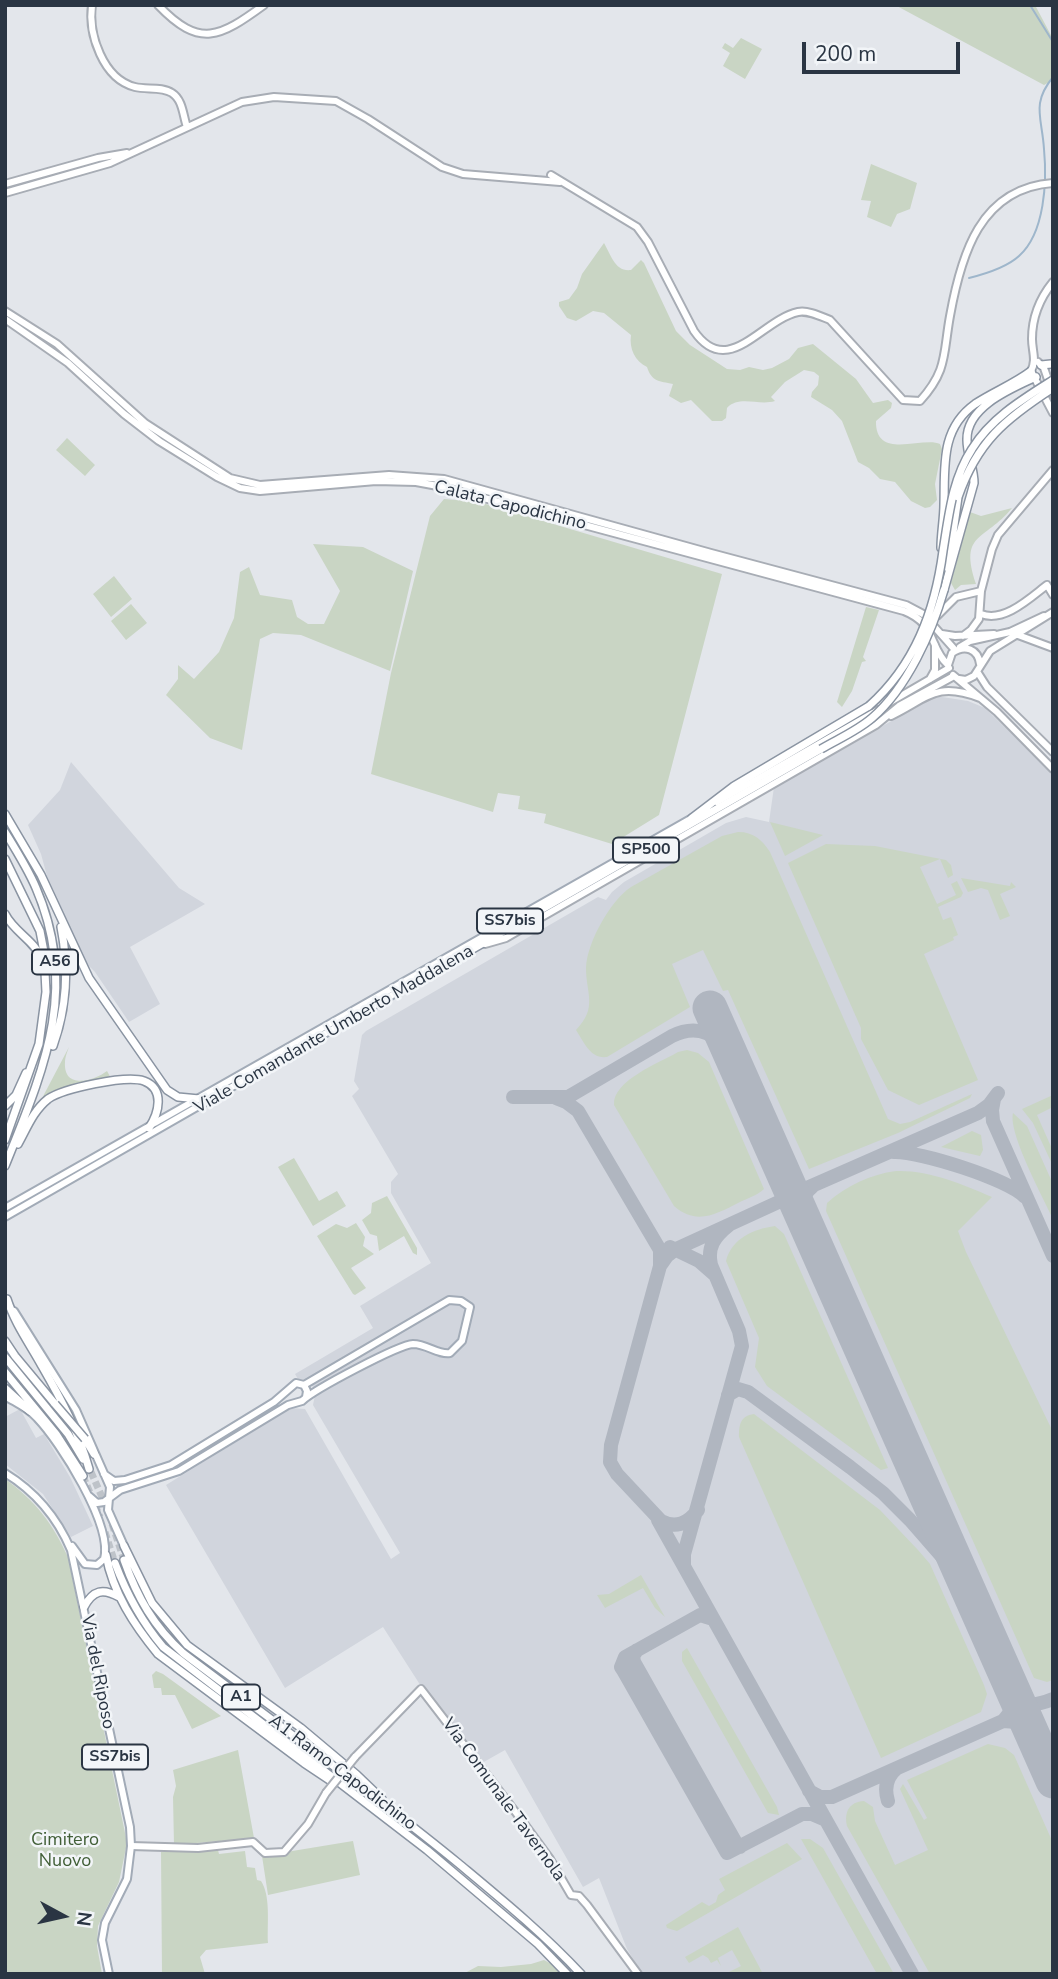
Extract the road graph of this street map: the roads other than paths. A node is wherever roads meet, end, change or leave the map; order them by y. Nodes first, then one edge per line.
1 (92, 5) edge
2 (158, 5) edge
3 (264, 5) edge
4 (187, 127) junction
5 (102, 161) junction
6 (1053, 183) edge
7 (5, 184) edge
8 (5, 193) edge
9 (1053, 282) edge
10 (5, 311) edge
11 (5, 319) edge
12 (1051, 364) edge
13 (1035, 370) junction
14 (1053, 380) edge
15 (1053, 388) edge
16 (103, 391) junction
17 (1053, 394) edge
18 (1053, 413) edge
19 (1053, 470) edge
20 (710, 557) junction
21 (941, 565) junction
22 (944, 590) junction
23 (981, 591) junction
24 (1053, 595) edge
25 (1051, 613) edge
26 (981, 614) junction
27 (932, 623) junction
28 (940, 633) junction
29 (1004, 634) junction
30 (1017, 635) junction
31 (963, 636) junction
32 (935, 643) junction
33 (1053, 648) edge
34 (957, 650) junction
35 (980, 664) junction
36 (949, 667) junction
37 (978, 673) junction
38 (956, 677) junction
39 (929, 680) junction
40 (982, 699) junction
41 (882, 720) junction
42 (1053, 752) edge
43 (1053, 769) edge
44 (5, 814) edge
45 (692, 818) junction
46 (5, 829) edge
47 (5, 859) edge
48 (34, 864) junction
49 (55, 906) junction
50 (5, 914) edge
51 (471, 950) junction
52 (46, 971) junction
53 (330, 1028) junction
54 (39, 1044) junction
55 (266, 1065) junction
56 (39, 1079) junction
57 (199, 1099) junction
58 (5, 1105) edge
59 (149, 1128) junction
60 (5, 1140) edge
61 (5, 1166) edge
62 (5, 1208) edge
63 (5, 1217) edge
64 (6, 1298) edge
65 (5, 1340) edge
66 (5, 1357) edge
67 (5, 1372) edge
68 (304, 1385) junction
69 (5, 1388) edge
70 (289, 1392) junction
71 (5, 1396) edge
72 (306, 1397) junction
73 (297, 1402) junction
74 (30, 1411) junction
75 (94, 1454) junction
76 (5, 1473) edge
77 (103, 1474) junction
78 (83, 1476) tunnel mouth
79 (89, 1496) junction
80 (109, 1497) junction
81 (114, 1525) junction
82 (101, 1530) junction
83 (66, 1539) junction
84 (124, 1546) joint
85 (106, 1555) junction
86 (124, 1560) tunnel mouth
87 (115, 1563) tunnel mouth
88 (119, 1597) junction
89 (84, 1607) junction
90 (358, 1795) junction
91 (389, 1808) junction
92 (131, 1846) junction
93 (109, 1974) edge
94 (567, 1974) edge
95 (580, 1974) edge
96 (638, 1974) edge

1 - 4 main road
2 - 3 main road
4 - 5 main road
4 - 6 main road
5 - 7 main road
5 - 8 main road
9 - 13 main road
10 - 16 main road, Calata Capodichino
11 - 16 main road, Calata Capodichino
12 - 13 highway
13 - 17 main road
13 - 18 main road
13 - 21 highway, bridge
13 - 22 highway, bridge
14 - 21 highway, SP500, bridge
15 - 22 highway, SP500, bridge
16 - 20 main road, Calata Capodichino
19 - 23 main road
20 - 27 main road, Calata Capodichino
20 - 32 main road, Calata Capodichino
21 - 45 highway, SP500, bridge
22 - 51 highway, SP500, bridge
23 - 26 main road
23 - 27 main road
24 - 26 main road
25 - 29 main road
25 - 30 main road
26 - 31 main road
27 - 28 main road, Calata Capodichino
28 - 31 main road
28 - 34 main road, Calata Capodichino
29 - 31 main road
29 - 34 main road
30 - 33 main road
30 - 35 main road
32 - 36 main road, Calata Capodichino
32 - 39 main road
34 - 35 main road
34 - 36 main road
35 - 37 main road
36 - 38 main road
36 - 39 main road, Viale Comandante Umberto Maddalena / SS7bis
37 - 38 main road
37 - 42 main road
38 - 40 main road
38 - 41 main road, Viale Comandante Umberto Maddalena / SS7bis
39 - 45 main road, Viale Comandante Umberto Maddalena / SS7bis
40 - 41 main road
40 - 43 main road
41 - 51 main road, Viale Comandante Umberto Maddalena / SS7bis
44 - 48 highway
45 - 53 main road, Viale Comandante Umberto Maddalena / SS7bis
46 - 48 highway
46 - 56 highway, A56
47 - 52 highway, A56
48 - 49 highway
49 - 56 highway
49 - 57 highway
50 - 52 highway
51 - 53 main road, Viale Comandante Umberto Maddalena / SS7bis
52 - 54 highway, A56
53 - 55 main road, Viale Comandante Umberto Maddalena / SS7bis
54 - 58 highway
54 - 60 highway, A56
55 - 57 main road, Viale Comandante Umberto Maddalena / SS7bis
55 - 63 main road, Viale Comandante Umberto Maddalena / SS7bis
56 - 61 highway, A56
57 - 59 main road, Viale Comandante Umberto Maddalena / SS7bis
59 - 61 highway
59 - 62 main road, Viale Comandante Umberto Maddalena / SS7bis
64 - 66 highway
64 - 75 main road
65 - 75 highway, bridge
67 - 78 highway
68 - 70 main road
68 - 72 main road
68 - 72 main road
69 - 74 highway
70 - 73 main road
70 - 77 main road
71 - 74 main road
72 - 73 main road
73 - 80 main road
74 - 79 main road
75 - 77 main road
76 - 83 main road, Via del Riposo / SS7bis
77 - 80 main road
79 - 80 main road
79 - 82 main road
80 - 81 main road
81 - 82 main road
81 - 84 main road
82 - 85 main road
83 - 85 main road
83 - 89 main road, Via del Riposo / SS7bis
84 - 91 highway
85 - 88 highway
86 - 91 highway, A1 Ramo Capodichino / A1
87 - 90 highway, A1 Ramo Capodichino / A1
88 - 89 highway
88 - 90 highway
89 - 92 main road, Via del Riposo / SS7bis
90 - 94 highway, A1 Ramo Capodichino / A1
91 - 95 highway, A1 Ramo Capodichino / A1
92 - 93 main road, Via del Riposo / SS7bis
92 - 96 main road, Via Comunale Tavernola, bridge

